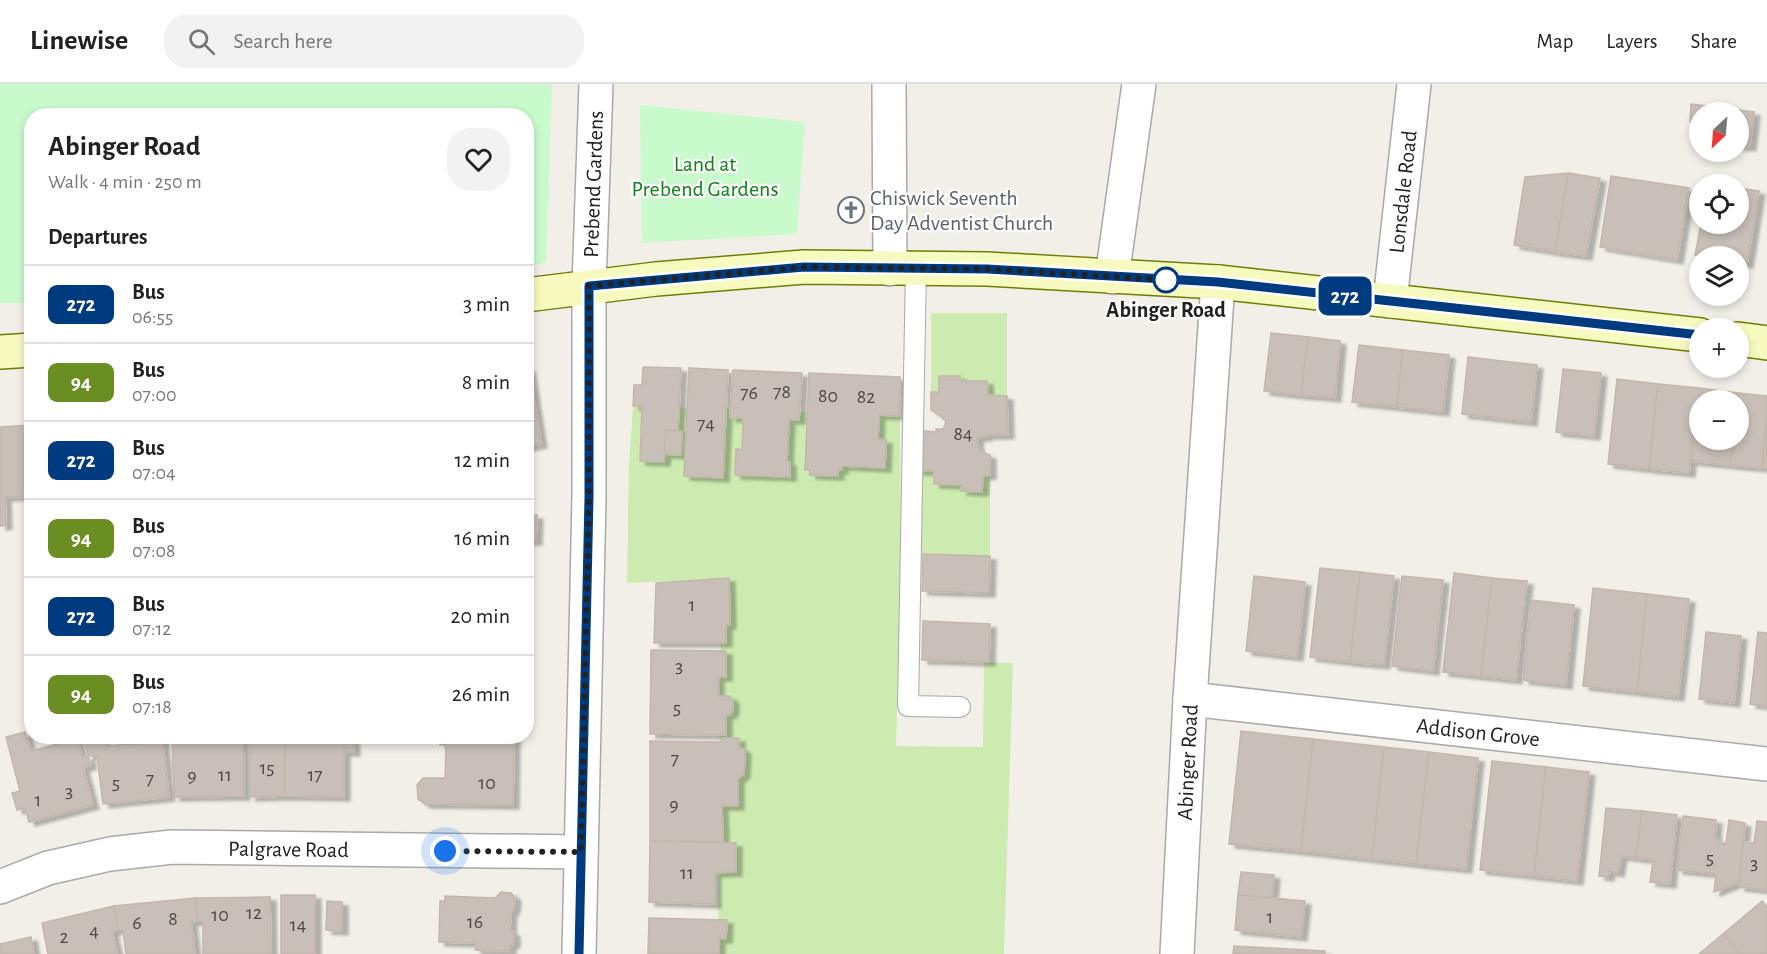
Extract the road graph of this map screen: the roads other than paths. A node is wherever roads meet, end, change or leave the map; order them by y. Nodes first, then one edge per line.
1 (596, 84) edge
2 (889, 84) edge
3 (1139, 84) edge
4 (1414, 84) edge
5 (903, 268) junction
6 (1112, 277) junction
7 (1218, 282) junction
8 (589, 286) junction
9 (534, 294) edge
10 (1390, 301) junction
11 (1689, 334) edge
12 (1749, 340) edge
13 (1767, 342) edge
14 (24, 350) edge
15 (0, 352) edge
16 (1190, 699) junction
17 (960, 706) dead end
18 (1767, 764) edge
19 (581, 852) junction
20 (0, 887) edge
21 (579, 954) edge
22 (1177, 954) edge

1 - 8 street, Prebend Gardens
2 - 5 street
3 - 6 street
4 - 10 street, Lonsdale Road
5 - 6 main road
5 - 8 main road
5 - 17 lane
6 - 7 main road
7 - 10 main road
7 - 16 street, Abinger Road
8 - 9 main road
8 - 19 street, Prebend Gardens
10 - 11 main road
12 - 13 main road
14 - 15 main road
16 - 18 street, Addison Grove
16 - 22 street, Abinger Road
19 - 20 street, Palgrave Road
19 - 21 street, Prebend Gardens

